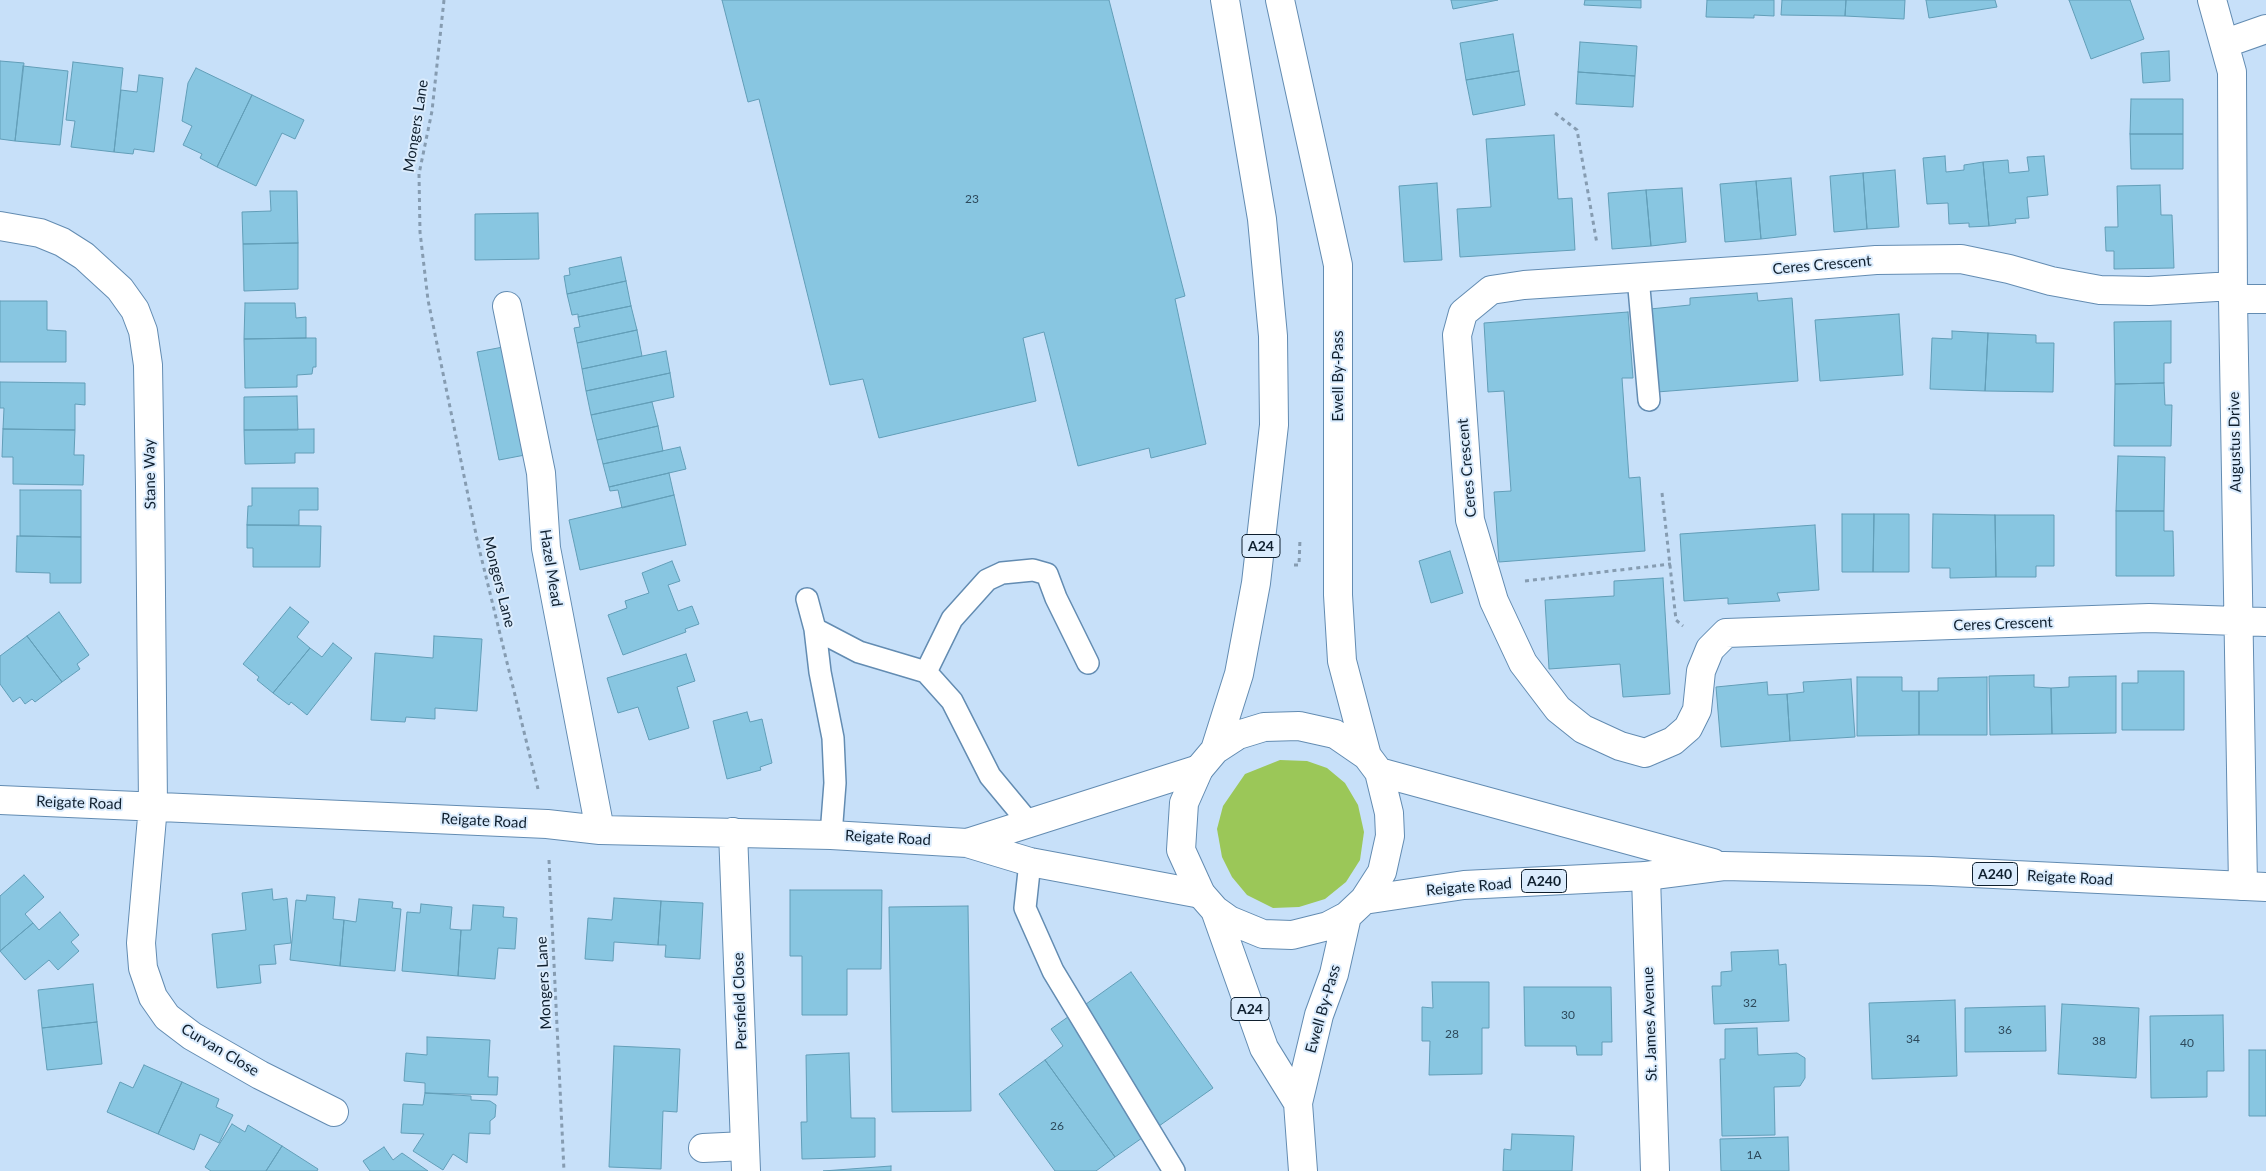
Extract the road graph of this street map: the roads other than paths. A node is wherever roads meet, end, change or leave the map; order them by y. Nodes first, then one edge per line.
1 (1225, 0) edge
2 (1280, 0) edge
3 (2212, 0) edge
4 (2266, 29) edge
5 (2226, 43) junction
6 (0, 226) edge
7 (1638, 277) junction
8 (2233, 292) junction
9 (2266, 299) edge
10 (507, 306) dead end
11 (1648, 400) dead end
12 (807, 599) dead end
13 (2266, 622) edge
14 (2238, 623) junction
15 (815, 629) junction
16 (1088, 663) dead end
17 (926, 672) junction
18 (1207, 760) junction
19 (1373, 764) junction
20 (0, 800) edge
21 (153, 806) junction
22 (1029, 823) junction
23 (600, 830) junction
24 (733, 832) junction
25 (831, 835) junction
26 (967, 843) junction
27 (1030, 862) junction
28 (1724, 866) junction
29 (1646, 876) junction
30 (2254, 887) edge
31 (1208, 902) junction
32 (1356, 908) junction
33 (1298, 1103) junction
34 (334, 1112) dead end
35 (703, 1148) dead end
36 (746, 1158) edge
37 (1174, 1171) edge
38 (1303, 1171) edge
39 (1655, 1171) edge

1 - 18 main road, Ewell By-Pass / A24
2 - 19 main road, Ewell By-Pass / A24
3 - 5 main road, Augustus Drive
4 - 5 main road
5 - 8 main road, Augustus Drive
6 - 21 main road, Stane Way
7 - 8 main road, Ceres Crescent
7 - 11 lane
7 - 14 main road, Ceres Crescent
8 - 9 main road, Ceres Crescent
8 - 14 main road, Augustus Drive
10 - 23 main road, Hazel Mead
12 - 15 lane
13 - 14 main road, Ceres Crescent
14 - 30 main road, Augustus Drive
15 - 17 lane
15 - 25 lane
16 - 17 lane
17 - 22 lane
18 - 19 main road
18 - 22 main road, Reigate Road
18 - 31 main road, Ewell By-Pass / A24
19 - 28 main road, Reigate Road / A240
19 - 32 main road, Ewell By-Pass / A24
20 - 21 main road, Reigate Road
21 - 23 main road, Reigate Road
21 - 34 main road, Curvan Close
22 - 26 main road, Reigate Road
23 - 24 main road, Reigate Road
24 - 25 main road, Reigate Road
24 - 36 main road, Persfield Close
25 - 26 main road, Reigate Road
26 - 27 main road, Reigate Road
27 - 31 main road, Reigate Road
27 - 37 lane
28 - 29 main road, Reigate Road / A240
28 - 30 main road, Reigate Road / A240
29 - 32 main road, Reigate Road / A240
29 - 39 main road, St. James Avenue
31 - 32 main road
31 - 33 main road, Ewell By-Pass / A24
32 - 33 main road, Ewell By-Pass / A24
33 - 38 main road, Ewell By-Pass / A24
35 - 36 main road

